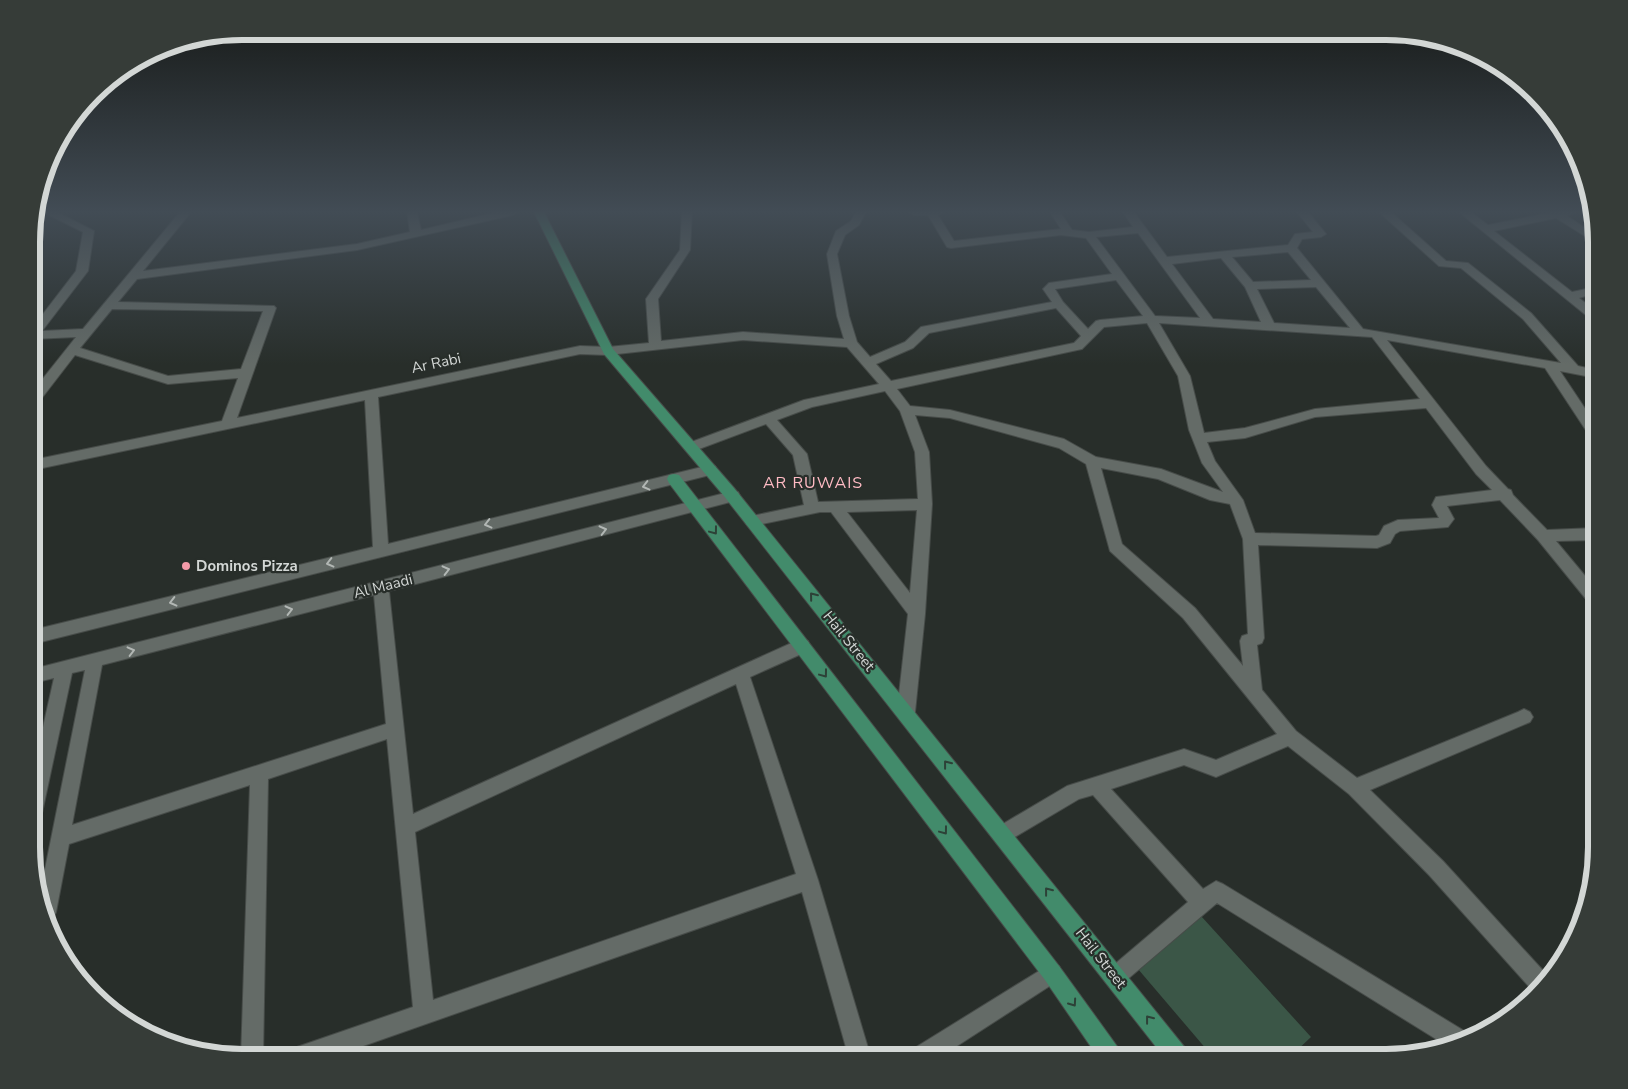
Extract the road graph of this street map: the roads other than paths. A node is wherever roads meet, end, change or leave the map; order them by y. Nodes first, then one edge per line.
1 (83, 263) edge
2 (143, 263) edge
3 (234, 263) edge
4 (564, 263) edge
5 (676, 263) edge
6 (834, 263) edge
7 (1109, 263) edge
8 (1165, 263) edge
9 (1231, 263) edge
10 (1303, 263) edge
11 (1442, 263) edge
12 (1529, 263) edge
13 (132, 276) junction
14 (1119, 276) junction
15 (1319, 282) junction
16 (1250, 286) junction
17 (1588, 292) edge
18 (1572, 296) junction
19 (1059, 304) junction
20 (108, 305) junction
21 (1588, 309) edge
22 (1151, 319) junction
23 (1209, 322) junction
24 (40, 326) edge
25 (1269, 326) junction
26 (86, 332) junction
27 (1359, 332) junction
28 (1376, 334) junction
29 (40, 335) edge
30 (1088, 336) junction
31 (851, 343) junction
32 (655, 346) junction
33 (72, 350) junction
34 (608, 351) junction
35 (868, 363) junction
36 (1550, 364) junction
37 (1574, 370) junction
38 (247, 372) junction
39 (1588, 373) edge
40 (889, 387) junction
41 (40, 391) edge
42 (371, 393) junction
43 (1429, 403) junction
44 (906, 410) junction
45 (768, 418) junction
46 (228, 423) junction
47 (1588, 423) edge
48 (1200, 438) junction
49 (691, 447) junction
50 (1092, 461) junction
51 (40, 463) edge
52 (710, 470) junction
53 (674, 478) junction
54 (1506, 494) junction
55 (732, 496) junction
56 (1236, 500) junction
57 (925, 504) junction
58 (695, 507) junction
59 (835, 507) junction
60 (812, 509) junction
61 (752, 521) junction
62 (1588, 534) edge
63 (1543, 536) junction
64 (1250, 539) junction
65 (381, 551) junction
66 (381, 587) junction
67 (1588, 590) edge
68 (917, 614) junction
69 (40, 635) edge
70 (802, 646) junction
71 (95, 660) junction
72 (65, 668) junction
73 (40, 674) edge
74 (741, 674) junction
75 (1254, 693) junction
76 (906, 712) junction
77 (1524, 717) dead end
78 (395, 729) junction
79 (1290, 737) junction
80 (259, 774) junction
81 (40, 781) edge
82 (1096, 785) junction
83 (1355, 788) junction
84 (405, 827) junction
85 (1004, 834) junction
86 (60, 838) junction
87 (808, 880) junction
88 (48, 902) edge
89 (1202, 902) junction
90 (1052, 972) junction
91 (1116, 976) junction
92 (1537, 981) edge
93 (424, 1014) junction
94 (1453, 1037) edge
95 (252, 1049) edge
96 (332, 1049) edge
97 (857, 1049) edge
98 (935, 1049) edge
99 (1105, 1049) edge
100 (1172, 1049) edge

1 - 24 street
2 - 13 street
3 - 13 street
4 - 34 main road, Hail Street
5 - 32 street
6 - 31 street
7 - 14 street
8 - 23 street
9 - 16 street
10 - 15 street
11 - 37 street
12 - 18 street
13 - 20 street
14 - 19 street
14 - 22 street
15 - 16 street
15 - 27 street
16 - 25 street
17 - 18 street
18 - 21 street
19 - 30 street
19 - 35 street
20 - 26 street
20 - 38 street
22 - 23 street
22 - 30 street
22 - 48 street
23 - 25 street
25 - 27 street
26 - 29 street
26 - 33 street
27 - 28 street
28 - 36 street
28 - 43 street
30 - 40 street
31 - 32 street, Ar Rabi
31 - 35 street
32 - 34 street, Ar Rabi
33 - 38 street
33 - 41 street
34 - 42 street, Ar Rabi
34 - 49 main road, Hail Street
35 - 40 street
36 - 37 street
36 - 47 street
37 - 39 street
38 - 46 street
40 - 44 street
40 - 45 street
42 - 46 street, Ar Rabi
42 - 65 street
43 - 48 street
43 - 54 street
44 - 50 street
44 - 57 street
45 - 49 street
45 - 60 street
46 - 51 street, Ar Rabi
48 - 56 street
49 - 52 main road, Hail Street
50 - 56 street
50 - 75 street
52 - 53 street
52 - 55 main road, Hail Street
53 - 58 main road
53 -> 65 street
54 - 63 street
54 - 64 street
55 - 58 street, Al Maadi
55 - 61 main road, Hail Street
56 - 64 street
57 - 59 street
57 - 68 street
66 -> 58 street, Al Maadi
58 -> 70 main road
59 - 60 street
59 - 68 street
60 - 61 street
76 -> 61 main road, Hail Street
62 - 63 street
63 - 67 street
64 - 75 street
65 -> 69 street
71 -> 66 street, Al Maadi
66 - 78 street
68 - 76 street
70 - 74 street
70 -> 90 main road
71 - 72 street, Al Maadi
71 - 86 street
72 - 73 street, Al Maadi
72 - 81 street
74 - 84 street
74 - 87 street
75 - 79 street
85 -> 76 main road, Hail Street
77 - 83 street
78 - 80 street
78 - 84 street
79 - 82 street
79 - 83 street
80 - 86 street
80 - 95 street
82 - 85 street
82 - 89 street
83 - 92 street
84 - 93 street
91 -> 85 main road, Hail Street
86 - 88 street
87 - 93 street
87 - 97 street
89 - 91 street
89 - 94 street
90 - 98 street
90 -> 99 main road
100 -> 91 main road, Hail Street
93 - 96 street

